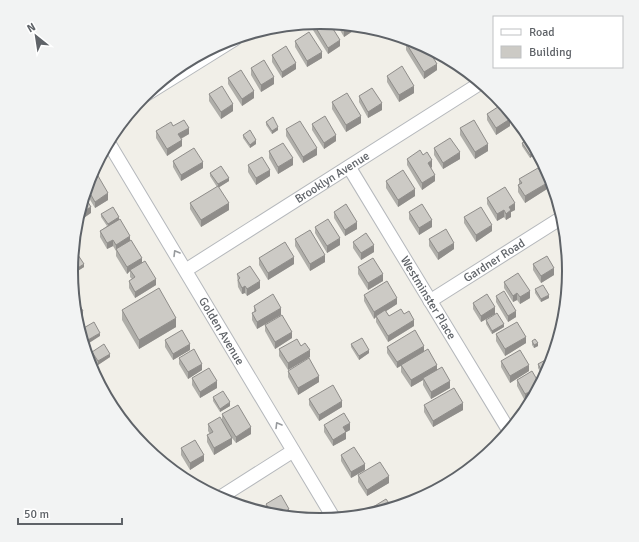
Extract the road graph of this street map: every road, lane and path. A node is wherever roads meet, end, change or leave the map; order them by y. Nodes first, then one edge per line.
1 (204, 58) edge
2 (182, 72) edge
3 (476, 86) edge
4 (112, 148) edge
5 (349, 167) junction
6 (556, 221) edge
7 (186, 270) junction
8 (430, 301) junction
9 (506, 425) edge
10 (293, 450) junction
11 (225, 494) edge
12 (330, 512) edge

1 - 2 street
3 - 5 street, Brooklyn Avenue
7 -> 4 street, Golden Avenue
5 - 7 street, Brooklyn Avenue
5 - 8 street, Westminster Place
6 - 8 street, Gardner Road
10 -> 7 street, Golden Avenue
8 - 9 street, Westminster Place
10 - 11 street
10 - 12 street, Golden Avenue

